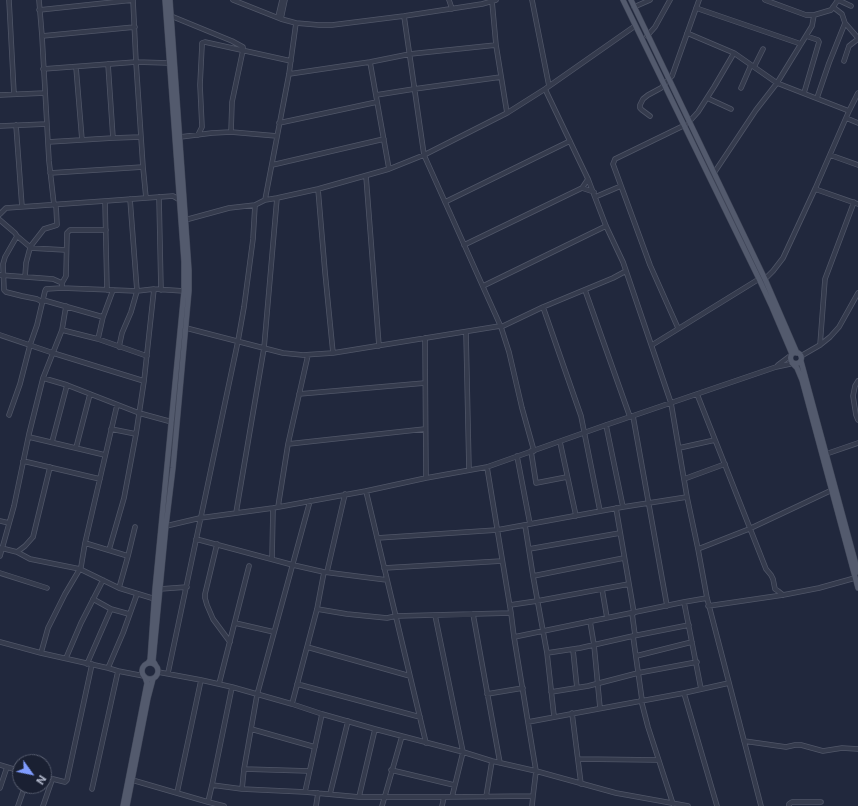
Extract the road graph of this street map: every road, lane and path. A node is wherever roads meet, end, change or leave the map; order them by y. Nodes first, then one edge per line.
1 (9, 0) edge
2 (39, 0) edge
3 (134, 0) edge
4 (165, 0) edge
5 (170, 0) edge
6 (233, 0) edge
7 (282, 0) edge
8 (285, 0) edge
9 (449, 0) edge
10 (532, 0) edge
11 (623, 0) edge
12 (631, 0) edge
13 (650, 0) edge
14 (670, 0) edge
15 (699, 0) edge
16 (765, 0) edge
17 (838, 0) edge
18 (494, 1) edge
19 (851, 6) dead end
20 (634, 7) junction
21 (696, 8) junction
22 (833, 8) junction
23 (452, 9) junction
24 (39, 10) junction
25 (814, 15) junction
26 (171, 16) junction
27 (404, 16) junction
28 (280, 18) junction
29 (296, 23) junction
30 (845, 23) junction
31 (635, 26) junction
32 (135, 27) junction
33 (687, 33) junction
34 (42, 36) junction
35 (647, 36) junction
36 (806, 36) junction
37 (858, 39) edge
38 (801, 44) junction
39 (496, 45) junction
40 (763, 49) dead end
41 (243, 50) junction
42 (734, 53) junction
43 (410, 54) junction
44 (291, 61) junction
45 (844, 61) dead end
46 (136, 62) junction
47 (370, 62) junction
48 (170, 63) junction
49 (108, 64) junction
50 (76, 66) junction
51 (752, 66) junction
52 (44, 69) junction
53 (289, 74) junction
54 (501, 77) junction
55 (667, 83) junction
56 (777, 83) junction
57 (549, 86) junction
58 (741, 88) dead end
59 (414, 89) junction
60 (545, 89) junction
61 (45, 93) junction
62 (804, 93) junction
63 (858, 93) edge
64 (14, 94) junction
65 (0, 95) edge
66 (376, 95) junction
67 (707, 98) junction
68 (817, 98) junction
69 (377, 102) junction
70 (730, 109) dead end
71 (849, 111) junction
72 (507, 113) junction
73 (650, 116) dead end
74 (846, 118) junction
75 (279, 123) junction
76 (858, 123) edge
77 (47, 124) junction
78 (687, 124) junction
79 (16, 125) junction
80 (0, 126) edge
81 (202, 127) junction
82 (231, 132) junction
83 (212, 133) junction
84 (198, 135) junction
85 (277, 136) junction
86 (141, 137) junction
87 (180, 137) junction
88 (113, 138) junction
89 (384, 139) junction
90 (82, 140) junction
91 (570, 141) junction
92 (48, 142) junction
93 (424, 155) junction
94 (830, 155) junction
95 (179, 156) junction
96 (272, 165) junction
97 (858, 165) edge
98 (143, 167) junction
99 (389, 169) junction
100 (50, 173) junction
101 (714, 173) junction
102 (366, 176) junction
103 (588, 179) junction
104 (621, 186) junction
105 (582, 188) junction
106 (816, 189) junction
107 (318, 190) junction
108 (179, 191) junction
109 (594, 192) junction
110 (173, 196) junction
111 (158, 197) junction
112 (595, 197) junction
113 (146, 198) junction
114 (277, 198) junction
115 (130, 199) junction
116 (105, 200) junction
117 (180, 200) junction
118 (264, 200) junction
119 (445, 202) junction
120 (856, 203) edge
121 (55, 205) junction
122 (255, 205) junction
123 (22, 207) junction
124 (0, 208) edge
125 (6, 208) junction
126 (0, 214) edge
127 (0, 220) edge
128 (185, 220) junction
129 (606, 226) junction
130 (106, 230) junction
131 (17, 236) junction
132 (464, 245) junction
133 (30, 247) junction
134 (66, 250) junction
135 (626, 271) junction
136 (2, 275) edge
137 (25, 277) junction
138 (762, 279) junction
139 (62, 283) junction
140 (483, 286) junction
141 (2, 288) edge
142 (62, 288) junction
143 (107, 290) junction
144 (113, 290) junction
145 (154, 290) junction
146 (161, 290) junction
147 (585, 290) junction
148 (137, 291) junction
149 (184, 291) junction
150 (858, 293) edge
151 (43, 299) junction
152 (66, 306) junction
153 (543, 307) junction
154 (103, 317) junction
155 (184, 322) junction
156 (501, 327) junction
157 (186, 328) junction
158 (678, 328) junction
159 (62, 330) junction
160 (466, 332) junction
161 (0, 335) edge
162 (425, 338) junction
163 (98, 339) junction
164 (238, 341) junction
165 (30, 345) junction
166 (652, 345) junction
167 (820, 345) junction
168 (378, 346) junction
169 (118, 347) junction
170 (264, 348) junction
171 (53, 353) junction
172 (334, 353) junction
173 (308, 354) junction
174 (147, 356) junction
175 (796, 356) junction
176 (792, 363) junction
177 (776, 367) junction
178 (43, 378) junction
179 (144, 381) junction
180 (858, 381) edge
181 (425, 383) junction
182 (67, 385) junction
183 (90, 394) junction
184 (299, 394) junction
185 (697, 394) junction
186 (671, 403) junction
187 (117, 405) junction
188 (140, 413) junction
189 (9, 415) dead end
190 (631, 416) junction
191 (858, 420) edge
192 (172, 422) junction
193 (606, 425) junction
194 (425, 429) junction
195 (111, 430) junction
196 (584, 432) junction
197 (136, 434) junction
198 (28, 436) junction
199 (715, 440) junction
200 (52, 442) junction
201 (560, 442) junction
202 (858, 443) edge
203 (288, 444) junction
204 (76, 448) junction
205 (679, 448) junction
206 (533, 451) junction
207 (105, 455) junction
208 (517, 456) junction
209 (826, 457) junction
210 (23, 461) junction
211 (725, 464) junction
212 (50, 467) junction
213 (487, 467) junction
214 (469, 470) junction
215 (567, 477) junction
216 (426, 478) junction
217 (100, 479) junction
218 (684, 479) junction
219 (832, 490) junction
220 (366, 491) junction
221 (345, 494) junction
222 (687, 497) junction
223 (310, 501) junction
224 (649, 503) junction
225 (278, 507) junction
226 (623, 507) junction
227 (273, 508) junction
228 (616, 508) junction
229 (600, 511) junction
230 (236, 513) junction
231 (576, 516) junction
232 (200, 518) junction
233 (0, 521) edge
234 (9, 523) junction
235 (530, 524) junction
236 (164, 525) junction
237 (525, 525) junction
238 (135, 527) dead end
239 (750, 529) junction
240 (497, 530) junction
241 (620, 533) junction
242 (377, 538) junction
243 (196, 539) junction
244 (85, 543) junction
245 (217, 544) junction
246 (1, 548) edge
247 (528, 549) junction
248 (698, 549) junction
249 (109, 550) junction
250 (17, 552) junction
251 (0, 556) edge
252 (128, 556) junction
253 (624, 558) junction
254 (272, 559) junction
255 (502, 561) junction
256 (293, 565) junction
257 (249, 566) dead end
258 (384, 568) junction
259 (80, 569) junction
260 (325, 572) junction
261 (858, 572) edge
262 (0, 573) edge
263 (533, 576) junction
264 (855, 578) junction
265 (102, 580) junction
266 (387, 580) junction
267 (629, 584) junction
268 (187, 587) junction
269 (47, 588) dead end
270 (119, 588) junction
271 (775, 588) junction
272 (858, 588) edge
273 (160, 589) junction
274 (602, 589) junction
275 (137, 594) junction
276 (783, 595) junction
277 (768, 597) junction
278 (706, 598) junction
279 (93, 599) junction
280 (157, 599) junction
281 (537, 601) junction
282 (684, 602) junction
283 (510, 605) junction
284 (667, 606) junction
285 (708, 606) junction
286 (112, 609) junction
287 (317, 610) junction
288 (511, 613) junction
289 (633, 613) junction
290 (130, 614) junction
291 (473, 614) junction
292 (435, 615) junction
293 (396, 616) junction
294 (607, 618) junction
295 (590, 621) junction
296 (235, 622) junction
297 (689, 625) junction
298 (543, 631) junction
299 (274, 632) junction
300 (514, 636) junction
301 (634, 636) junction
302 (0, 642) edge
303 (230, 642) junction
304 (692, 642) junction
305 (594, 645) junction
306 (307, 647) junction
307 (573, 650) junction
308 (41, 653) junction
309 (547, 653) junction
310 (636, 656) junction
311 (66, 658) junction
312 (697, 662) junction
313 (148, 663) junction
314 (89, 664) junction
315 (155, 664) junction
316 (108, 668) junction
317 (118, 671) junction
318 (158, 672) junction
319 (638, 673) junction
320 (168, 674) junction
321 (145, 676) junction
322 (410, 676) junction
323 (153, 679) junction
324 (201, 680) junction
325 (597, 683) junction
326 (729, 683) junction
327 (219, 684) junction
328 (297, 684) junction
329 (232, 687) junction
330 (523, 688) junction
331 (577, 688) junction
332 (702, 689) junction
333 (551, 692) junction
334 (684, 693) junction
335 (487, 694) junction
336 (257, 695) junction
337 (642, 700) junction
338 (292, 704) junction
339 (600, 708) junction
340 (572, 713) junction
341 (322, 714) junction
342 (554, 716) junction
343 (420, 717) junction
344 (348, 721) junction
345 (528, 722) junction
346 (251, 729) junction
347 (375, 729) junction
348 (402, 736) junction
349 (744, 741) junction
350 (426, 742) junction
351 (315, 747) junction
352 (858, 749) edge
353 (463, 752) junction
354 (578, 759) junction
355 (658, 760) junction
356 (492, 761) junction
357 (500, 763) junction
358 (0, 765) edge
359 (7, 767) junction
360 (12, 769) edge
361 (244, 769) junction
362 (391, 770) junction
363 (309, 771) junction
364 (536, 771) junction
365 (52, 780) edge
366 (132, 780) junction
367 (581, 784) junction
368 (212, 785) junction
369 (454, 785) junction
370 (0, 788) edge
371 (92, 789) dead end
372 (242, 789) junction
373 (305, 792) junction
374 (177, 793) junction
375 (318, 793) junction
376 (22, 794) edge
377 (47, 794) edge
378 (330, 794) junction
379 (533, 796) junction
380 (359, 797) junction
381 (384, 797) junction
382 (444, 797) junction
383 (452, 797) junction
384 (486, 797) junction
385 (208, 802) junction
386 (821, 802) dead end
387 (672, 804) junction
388 (18, 806) edge
389 (43, 806) edge
390 (123, 806) edge
391 (127, 806) edge
392 (224, 806) edge
393 (316, 806) edge
394 (382, 806) edge
395 (442, 806) edge
396 (532, 806) edge
397 (688, 806) edge
398 (717, 806) edge
399 (761, 806) edge
400 (789, 806) edge

1 - 64 street
2 - 24 street
3 - 24 street
3 - 32 street
4 - 48 main road
5 - 26 main road
6 - 28 street
7 - 28 street
8 - 28 street
9 - 23 street
10 - 57 street
11 - 31 main road
12 - 20 main road
13 - 20 street
14 - 35 street
15 - 21 street
16 - 25 street
17 - 19 street
17 - 22 street
18 - 23 street
18 - 39 street
20 - 35 main road
21 - 33 street
21 - 38 street
22 - 25 street
22 - 30 street
23 - 27 street
24 - 34 street
25 - 36 street
26 - 41 street
26 - 87 main road
27 - 29 street
27 - 43 street
28 - 29 street
29 - 44 street
30 - 37 street
30 - 68 street
31 - 55 main road
31 - 57 street
32 - 34 street
32 - 46 street
33 - 42 street
33 - 55 street
34 - 52 street
35 - 55 main road
36 - 38 street
36 - 62 street
37 - 45 street
38 - 56 street
39 - 43 street
39 - 54 street
40 - 51 street
41 - 44 street
41 - 81 street
41 - 82 street
42 - 51 street
42 - 67 street
43 - 47 street
43 - 59 street
44 - 53 street
46 - 48 street
46 - 49 street
46 - 86 street
47 - 53 street
47 - 66 street
48 - 95 main road
49 - 50 street
49 - 88 street
50 - 52 street
50 - 90 street
51 - 56 street
51 - 58 street
52 - 61 street
53 - 75 street
54 - 59 street
54 - 72 street
55 - 73 street
55 - 78 main road
56 - 62 street
56 - 101 street
57 - 60 street
59 - 66 street
59 - 93 street
60 - 72 street
60 - 91 street
61 - 64 street
61 - 77 street
62 - 68 street
63 - 71 street
64 - 65 street
66 - 69 street
67 - 70 street
67 - 78 street
68 - 71 street
69 - 75 street
69 - 89 street
71 - 74 street
72 - 93 street
74 - 76 street
74 - 94 street
75 - 85 street
77 - 79 street
77 - 92 street
78 - 101 main road
78 - 104 street
78 - 138 main road
79 - 80 street
79 - 123 street
81 - 83 street
81 - 84 street
82 - 83 street
82 - 85 street
83 - 84 street
84 - 87 street
85 - 96 street
86 - 88 street
86 - 98 street
87 - 95 main road
88 - 90 street
89 - 96 street
89 - 99 street
90 - 92 street
91 - 103 street
91 - 119 street
92 - 100 street
93 - 99 street
93 - 119 street
94 - 97 street
94 - 106 street
95 - 108 main road
95 - 128 main road
96 - 118 street
98 - 100 street
98 - 113 street
99 - 102 street
100 - 121 street
101 - 138 main road
102 - 107 street
102 - 168 street
103 - 105 street
103 - 109 street
104 - 112 street
104 - 158 street
105 - 109 street
105 - 132 street
106 - 120 street
106 - 138 street
107 - 114 street
107 - 172 street
108 - 110 street
108 - 117 main road
109 - 112 street
110 - 111 street
110 - 117 street
111 - 113 street
111 - 146 street
112 - 129 street
113 - 115 street
114 - 118 street
114 - 170 street
115 - 116 street
115 - 148 street
116 - 121 street
116 - 130 street
117 - 149 main road
118 - 122 street
119 - 132 street
120 - 167 street
121 - 123 street
121 - 133 street
122 - 128 street
122 - 164 street
123 - 125 street
124 - 125 street
125 - 126 street
127 - 131 street
128 - 155 main road
129 - 135 street
129 - 140 street
130 - 134 street
130 - 143 street
131 - 133 street
131 - 136 street
132 - 140 street
133 - 134 street
133 - 137 street
134 - 139 street
135 - 147 street
135 - 166 street
136 - 137 street
136 - 141 street
137 - 139 street
138 - 158 street
138 - 175 main road
139 - 142 street
140 - 156 street
141 - 151 street
142 - 143 street
142 - 151 street
143 - 144 street
144 - 148 street
144 - 154 street
145 - 146 street
145 - 148 street
145 - 174 street
146 - 149 street
147 - 153 street
147 - 190 street
148 - 169 street
149 - 155 main road
150 - 167 street
151 - 152 street
151 - 165 street
152 - 154 street
152 - 159 street
153 - 156 street
153 - 196 street
154 - 163 street
155 - 157 main road
155 - 192 main road
156 - 160 street
156 - 206 street
157 - 164 street
157 - 236 main road
158 - 166 street
159 - 163 street
159 - 171 street
160 - 162 street
160 - 214 street
161 - 165 street
162 - 168 street
162 - 181 street
163 - 169 street
164 - 170 street
164 - 232 street
165 - 171 street
165 - 189 street
166 - 186 street
167 - 175 street
168 - 172 street
169 - 174 street
170 - 173 street
170 - 230 street
171 - 178 street
171 - 179 street
172 - 173 street
173 - 184 street
174 - 179 street
175 - 176 main road
175 - 176 main road
175 - 177 street
175 - 209 main road
176 - 177 street
176 - 209 main road
177 - 185 street
178 - 182 street
178 - 198 street
179 - 188 street
180 - 191 street
181 - 184 street
181 - 194 street
182 - 183 street
182 - 200 street
183 - 187 street
183 - 204 street
184 - 203 street
185 - 186 street
185 - 199 street
186 - 190 street
186 - 205 street
187 - 188 street
187 - 195 street
188 - 192 street
188 - 197 street
190 - 193 street
190 - 224 street
192 - 236 main road
193 - 196 street
193 - 226 street
194 - 203 street
194 - 216 street
195 - 197 street
195 - 207 street
196 - 201 street
196 - 229 street
197 - 249 street
198 - 200 street
198 - 210 street
199 - 205 street
199 - 211 street
200 - 204 street
201 - 206 street
201 - 215 street
202 - 209 street
203 - 225 street
204 - 207 street
205 - 218 street
206 - 208 street
206 - 215 street
207 - 217 street
208 - 213 street
208 - 235 street
209 - 219 main road
209 - 261 main road
210 - 212 street
210 - 234 street
211 - 218 street
211 - 239 street
212 - 217 street
212 - 250 street
213 - 214 street
213 - 240 street
214 - 216 street
215 - 231 street
216 - 220 street
217 - 244 street
218 - 222 street
219 - 239 street
219 - 264 main road
220 - 221 street
220 - 242 street
221 - 223 street
221 - 260 street
222 - 224 street
222 - 248 street
223 - 225 street
223 - 256 street
224 - 226 street
224 - 284 street
225 - 227 street
226 - 228 street
227 - 230 street
227 - 254 street
228 - 229 street
228 - 241 street
229 - 231 street
230 - 232 street
231 - 235 street
232 - 236 street
232 - 243 street
233 - 234 street
234 - 246 street
235 - 237 street
236 - 273 main road
236 - 280 main road
237 - 240 street
237 - 247 street
238 - 252 street
239 - 248 street
239 - 271 street
240 - 242 street
240 - 255 street
241 - 247 street
241 - 253 street
242 - 258 street
243 - 245 street
243 - 268 street
244 - 249 street
244 - 259 street
245 - 254 street
245 - 303 street
246 - 250 street
246 - 251 street
247 - 263 street
248 - 278 street
249 - 252 street
250 - 259 street
252 - 270 street
253 - 263 street
253 - 267 street
254 - 256 street
255 - 258 street
255 - 283 street
256 - 260 street
256 - 299 street
257 - 296 street
258 - 266 street
259 - 265 street
259 - 308 street
260 - 266 street
260 - 287 street
262 - 269 street
263 - 281 street
264 - 272 main road
264 - 276 street
265 - 270 street
265 - 279 street
266 - 293 street
267 - 274 street
267 - 289 street
268 - 273 street
268 - 320 street
270 - 275 street
271 - 276 street
271 - 277 street
273 - 280 main road
274 - 281 street
274 - 294 street
275 - 280 street
275 - 290 street
276 - 277 street
277 - 285 street
278 - 282 street
278 - 285 street
279 - 286 street
279 - 311 street
280 - 313 main road
280 - 315 main road
281 - 283 street
281 - 298 street
282 - 284 street
282 - 297 street
283 - 288 street
284 - 289 street
285 - 326 street
286 - 290 street
286 - 314 street
287 - 293 street
287 - 306 street
288 - 291 street
288 - 300 street
289 - 294 street
289 - 301 street
290 - 316 street
291 - 292 street
291 - 335 street
292 - 293 street
292 - 353 street
293 - 322 street
294 - 295 street
295 - 298 street
295 - 305 street
296 - 299 street
296 - 303 street
297 - 301 street
297 - 304 street
298 - 300 street
298 - 309 street
299 - 336 street
300 - 330 street
301 - 305 street
301 - 310 street
302 - 308 street
303 - 327 street
304 - 310 street
304 - 312 street
305 - 307 street
305 - 325 street
306 - 322 street
306 - 328 street
307 - 309 street
307 - 331 street
308 - 311 street
309 - 333 street
310 - 319 street
311 - 314 street
312 - 319 street
312 - 332 street
313 - 315 main road
313 - 321 main road
314 - 316 street
314 - 365 street
315 - 318 main road
316 - 317 street
317 - 321 street
317 - 371 street
318 - 320 street
318 - 323 main road
319 - 325 street
319 - 337 street
320 - 324 street
321 - 323 main road
321 - 390 main road
322 - 343 street
323 - 366 main road
324 - 327 street
324 - 374 street
325 - 331 street
325 - 339 street
326 - 332 street
326 - 349 street
327 - 329 street
328 - 338 street
328 - 343 street
329 - 336 street
329 - 368 street
330 - 335 street
330 - 345 street
331 - 333 street
332 - 334 street
333 - 342 street
334 - 337 street
334 - 398 street
335 - 357 street
336 - 338 street
336 - 346 street
337 - 339 street
337 - 355 street
338 - 341 street
339 - 340 street
340 - 342 street
340 - 354 street
341 - 344 street
341 - 351 street
342 - 345 street
343 - 350 street
344 - 347 street
344 - 378 street
345 - 364 street
346 - 351 street
346 - 361 street
347 - 348 street
347 - 380 street
348 - 350 street
348 - 362 street
349 - 352 street
349 - 399 street
350 - 353 street
351 - 363 street
353 - 356 street
353 - 369 street
354 - 355 street
354 - 367 street
355 - 387 street
356 - 357 street
356 - 384 street
357 - 364 street
358 - 359 street
359 - 360 street
359 - 370 street
361 - 363 street
361 - 372 street
362 - 369 street
362 - 381 street
363 - 373 street
364 - 367 street
364 - 379 street
366 - 374 street
366 - 391 main road
367 - 387 street
368 - 372 street
368 - 385 street
369 - 383 street
372 - 373 street
373 - 375 street
374 - 385 street
375 - 378 street
375 - 393 street
376 - 388 street
377 - 389 street
378 - 380 street
379 - 384 street
379 - 396 street
380 - 381 street
381 - 382 street
381 - 394 street
382 - 383 street
382 - 395 street
383 - 384 street
385 - 392 street
386 - 400 street
387 - 397 street

